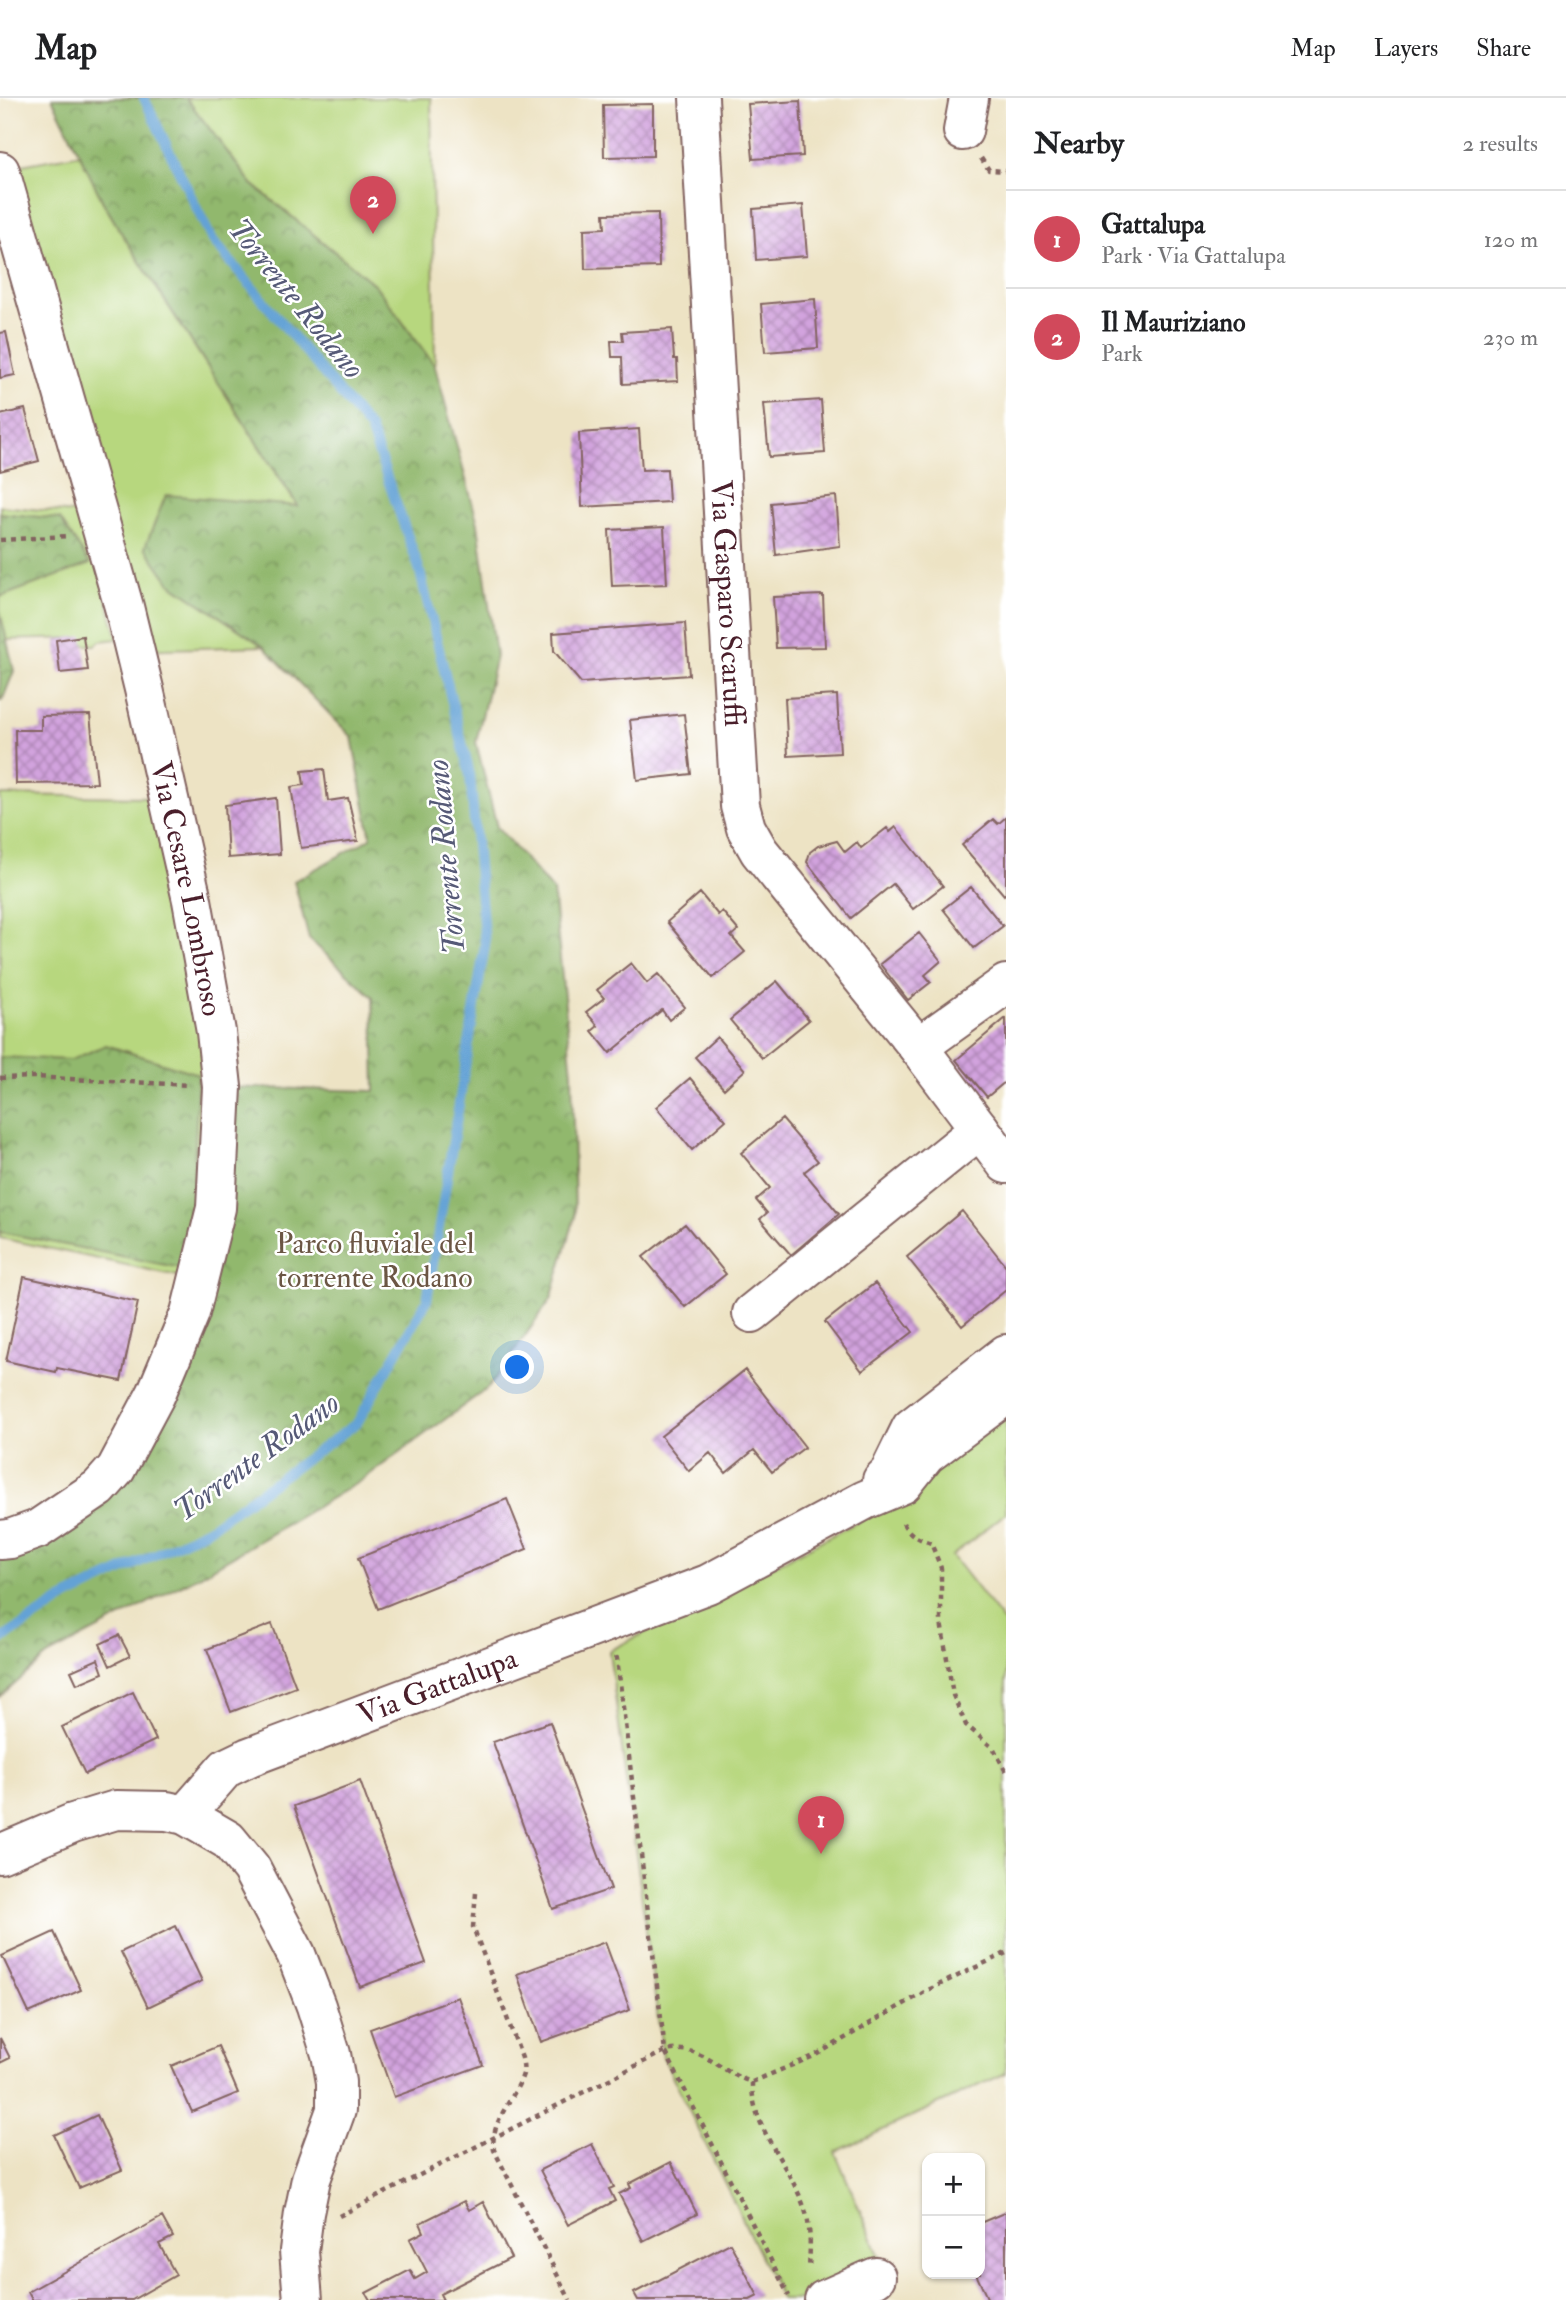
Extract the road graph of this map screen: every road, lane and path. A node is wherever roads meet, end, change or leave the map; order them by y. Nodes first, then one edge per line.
1 (699, 98) edge
2 (0, 171) edge
3 (103, 533) junction
4 (0, 540) edge
5 (1006, 984) edge
6 (918, 1047) junction
7 (0, 1078) edge
8 (222, 1087) junction
9 (980, 1129) junction
10 (1006, 1164) edge
11 (752, 1313) dead end
12 (1006, 1354) edge
13 (1006, 1395) edge
14 (903, 1484) junction
15 (865, 1500) junction
16 (0, 1540) edge
17 (605, 1662) dead end
18 (1006, 1772) edge
19 (185, 1815) junction
20 (0, 1854) edge
21 (476, 1893) dead end
22 (1006, 1953) edge
23 (665, 2051) junction
24 (752, 2082) junction
25 (492, 2140) junction
26 (327, 2221) dead end
27 (876, 2277) dead end
28 (816, 2290) edge
29 (303, 2300) edge
30 (570, 2300) edge
31 (791, 2300) edge

1 - 6 street, Via Gasparo Scaruffi
2 - 3 street, Via Cesare Lombroso
3 - 4 path
3 - 8 street, Via Cesare Lombroso
5 - 6 street
6 - 9 street, Via Gasparo Scaruffi
7 - 8 path
8 - 16 street, Via Cesare Lombroso
9 - 10 street, Via Gasparo Scaruffi
9 - 11 street
12 - 15 street
13 - 14 street
14 - 15 street
14 - 18 path
15 - 19 street, Via Gattalupa
17 - 23 path
19 - 20 street
19 - 29 street
21 - 25 path
22 - 24 path
23 - 24 path
23 - 25 path
23 - 31 path
24 - 28 path
25 - 26 path
25 - 30 path
27 - 28 street

